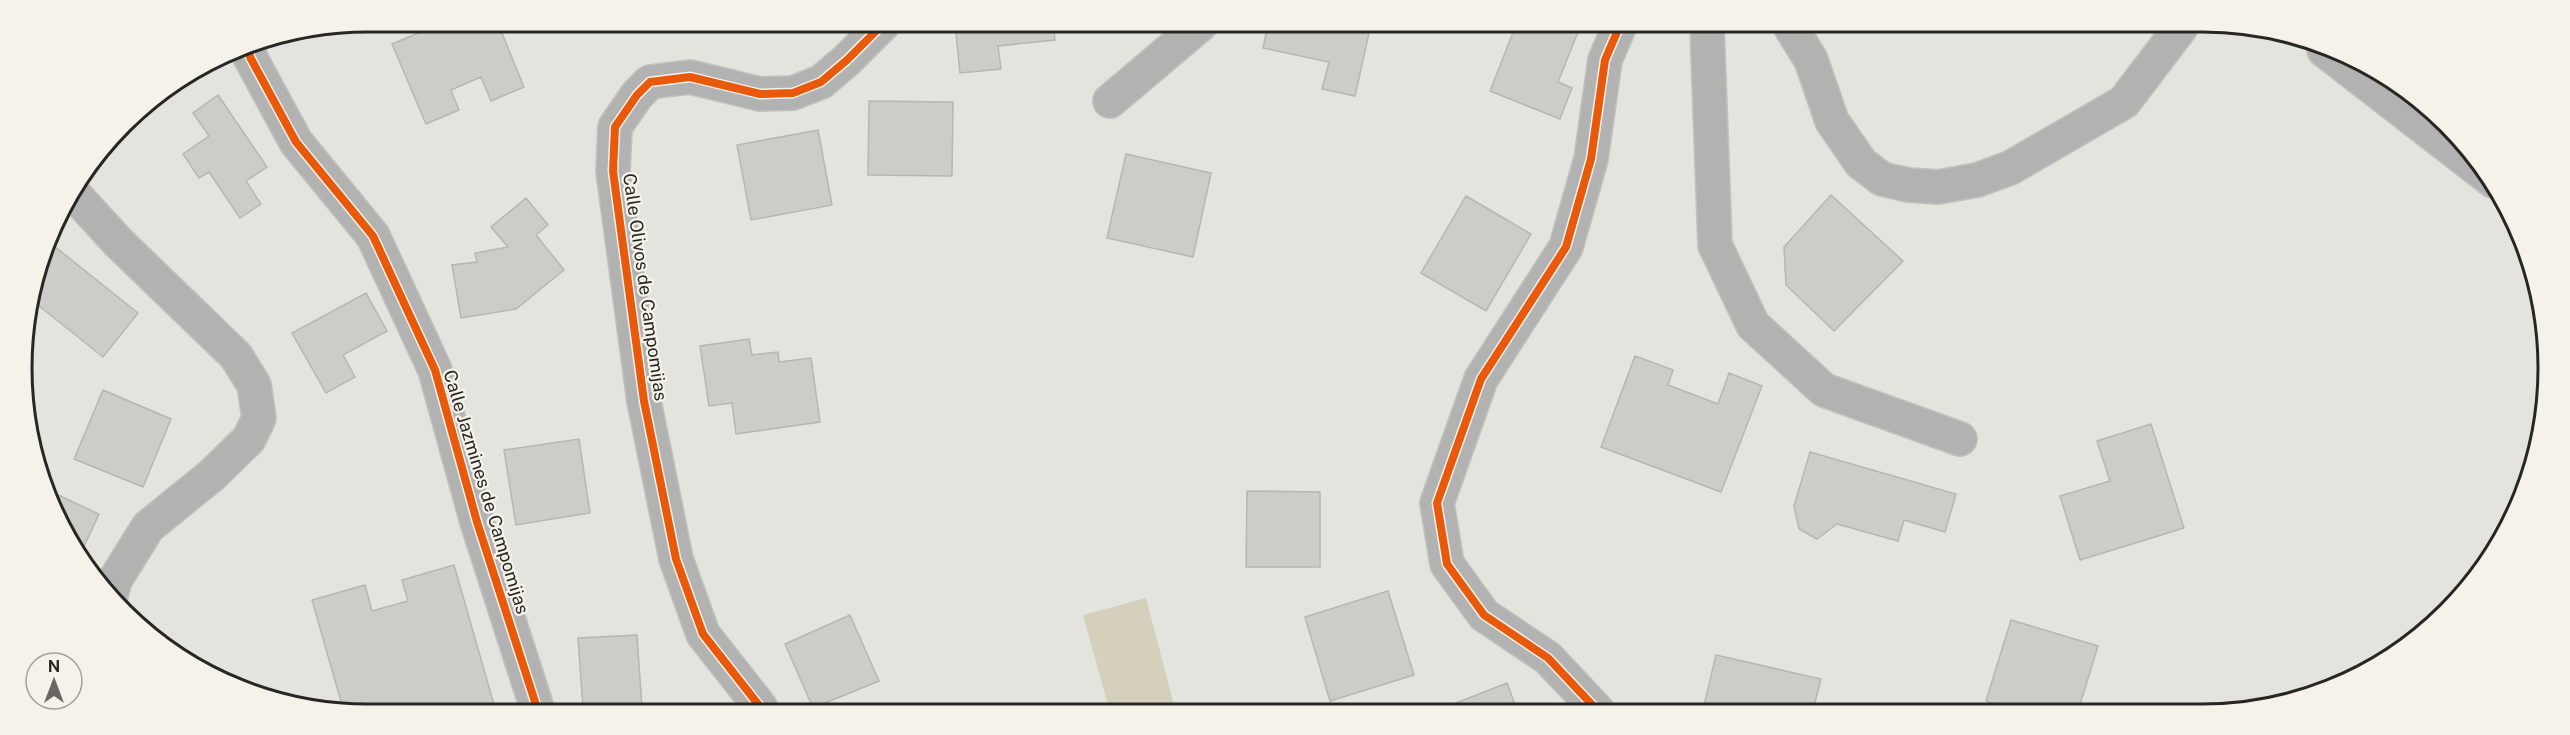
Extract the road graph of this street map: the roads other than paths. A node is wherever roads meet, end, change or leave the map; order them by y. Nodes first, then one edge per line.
1 (875, 32) edge
2 (1192, 32) edge
3 (1617, 32) edge
4 (1707, 32) edge
5 (1794, 32) edge
6 (2177, 32) edge
7 (250, 53) edge
8 (2336, 59) edge
9 (1110, 101) dead end
10 (2468, 161) edge
11 (78, 198) edge
12 (1960, 439) dead end
13 (113, 587) edge
14 (536, 704) edge
15 (758, 704) edge
16 (1591, 704) edge

1 - 15 street, Calle Olivos de Campomijas
2 - 9 street
3 - 16 street
4 - 12 street
5 - 6 street
7 - 14 street, Calle Jazmines de Campomijas
8 - 10 street
11 - 13 street

